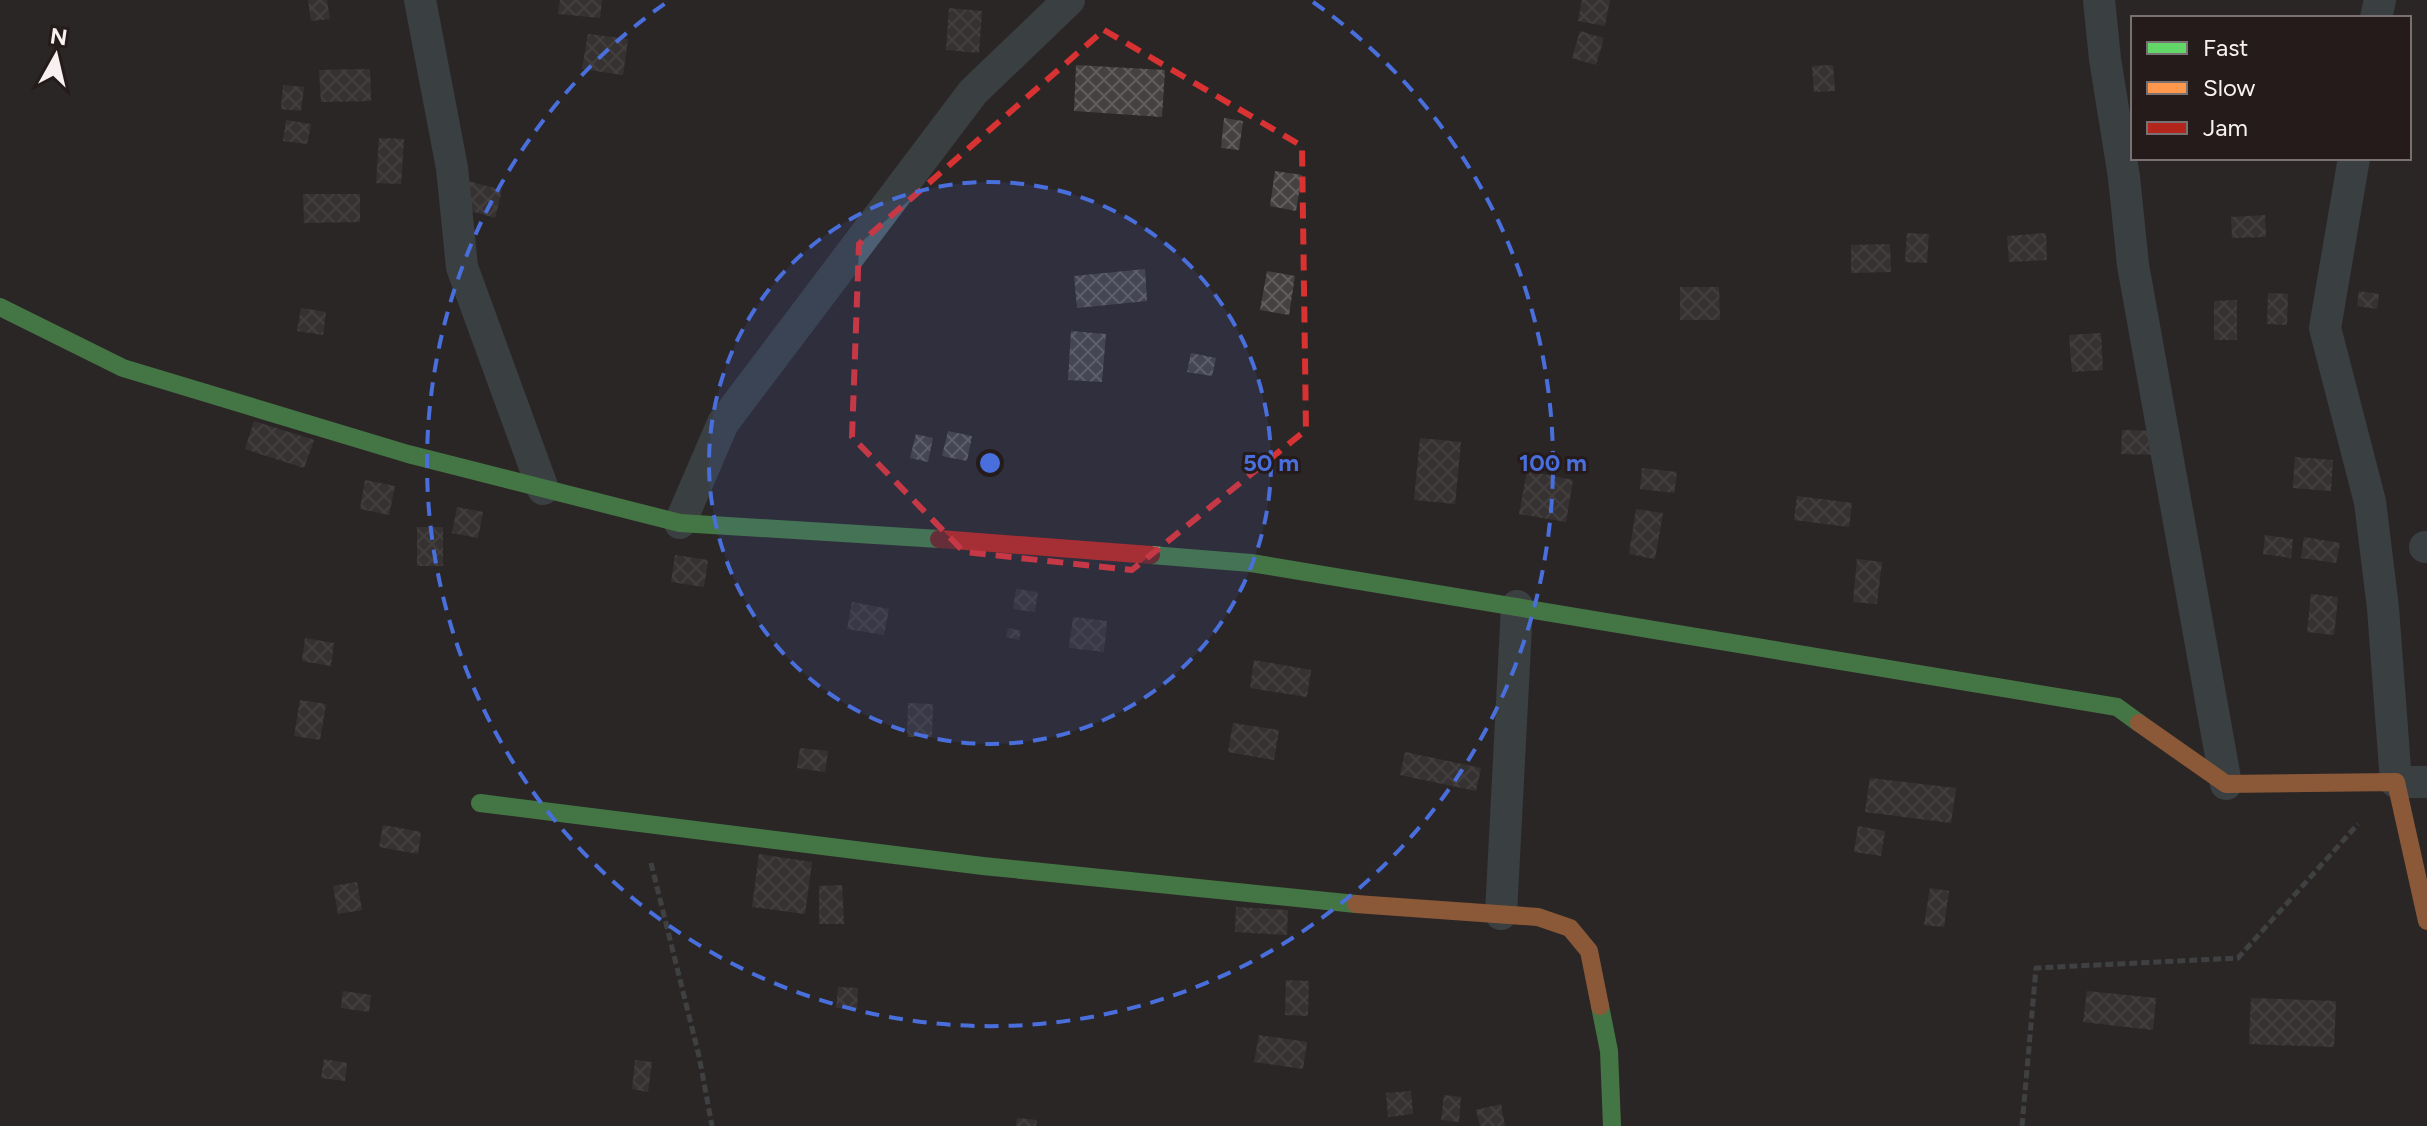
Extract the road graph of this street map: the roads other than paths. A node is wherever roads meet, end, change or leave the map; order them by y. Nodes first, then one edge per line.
1 (420, 0) edge
2 (1069, 0) edge
3 (2099, 0) edge
4 (2354, 160) edge
5 (0, 307) edge
6 (543, 489) junction
7 (680, 523) junction
8 (1517, 606) junction
9 (2411, 782) edge
10 (2226, 784) junction
11 (480, 803) dead end
12 (1501, 914) junction
13 (2427, 921) edge
14 (1612, 1126) edge

1 - 6 street
2 - 7 street
3 - 10 street
4 - 9 street
5 - 6 street
6 - 7 street
7 - 8 street
8 - 10 street
8 - 12 street
9 - 10 street
9 - 13 street
11 - 12 street
12 - 14 street

